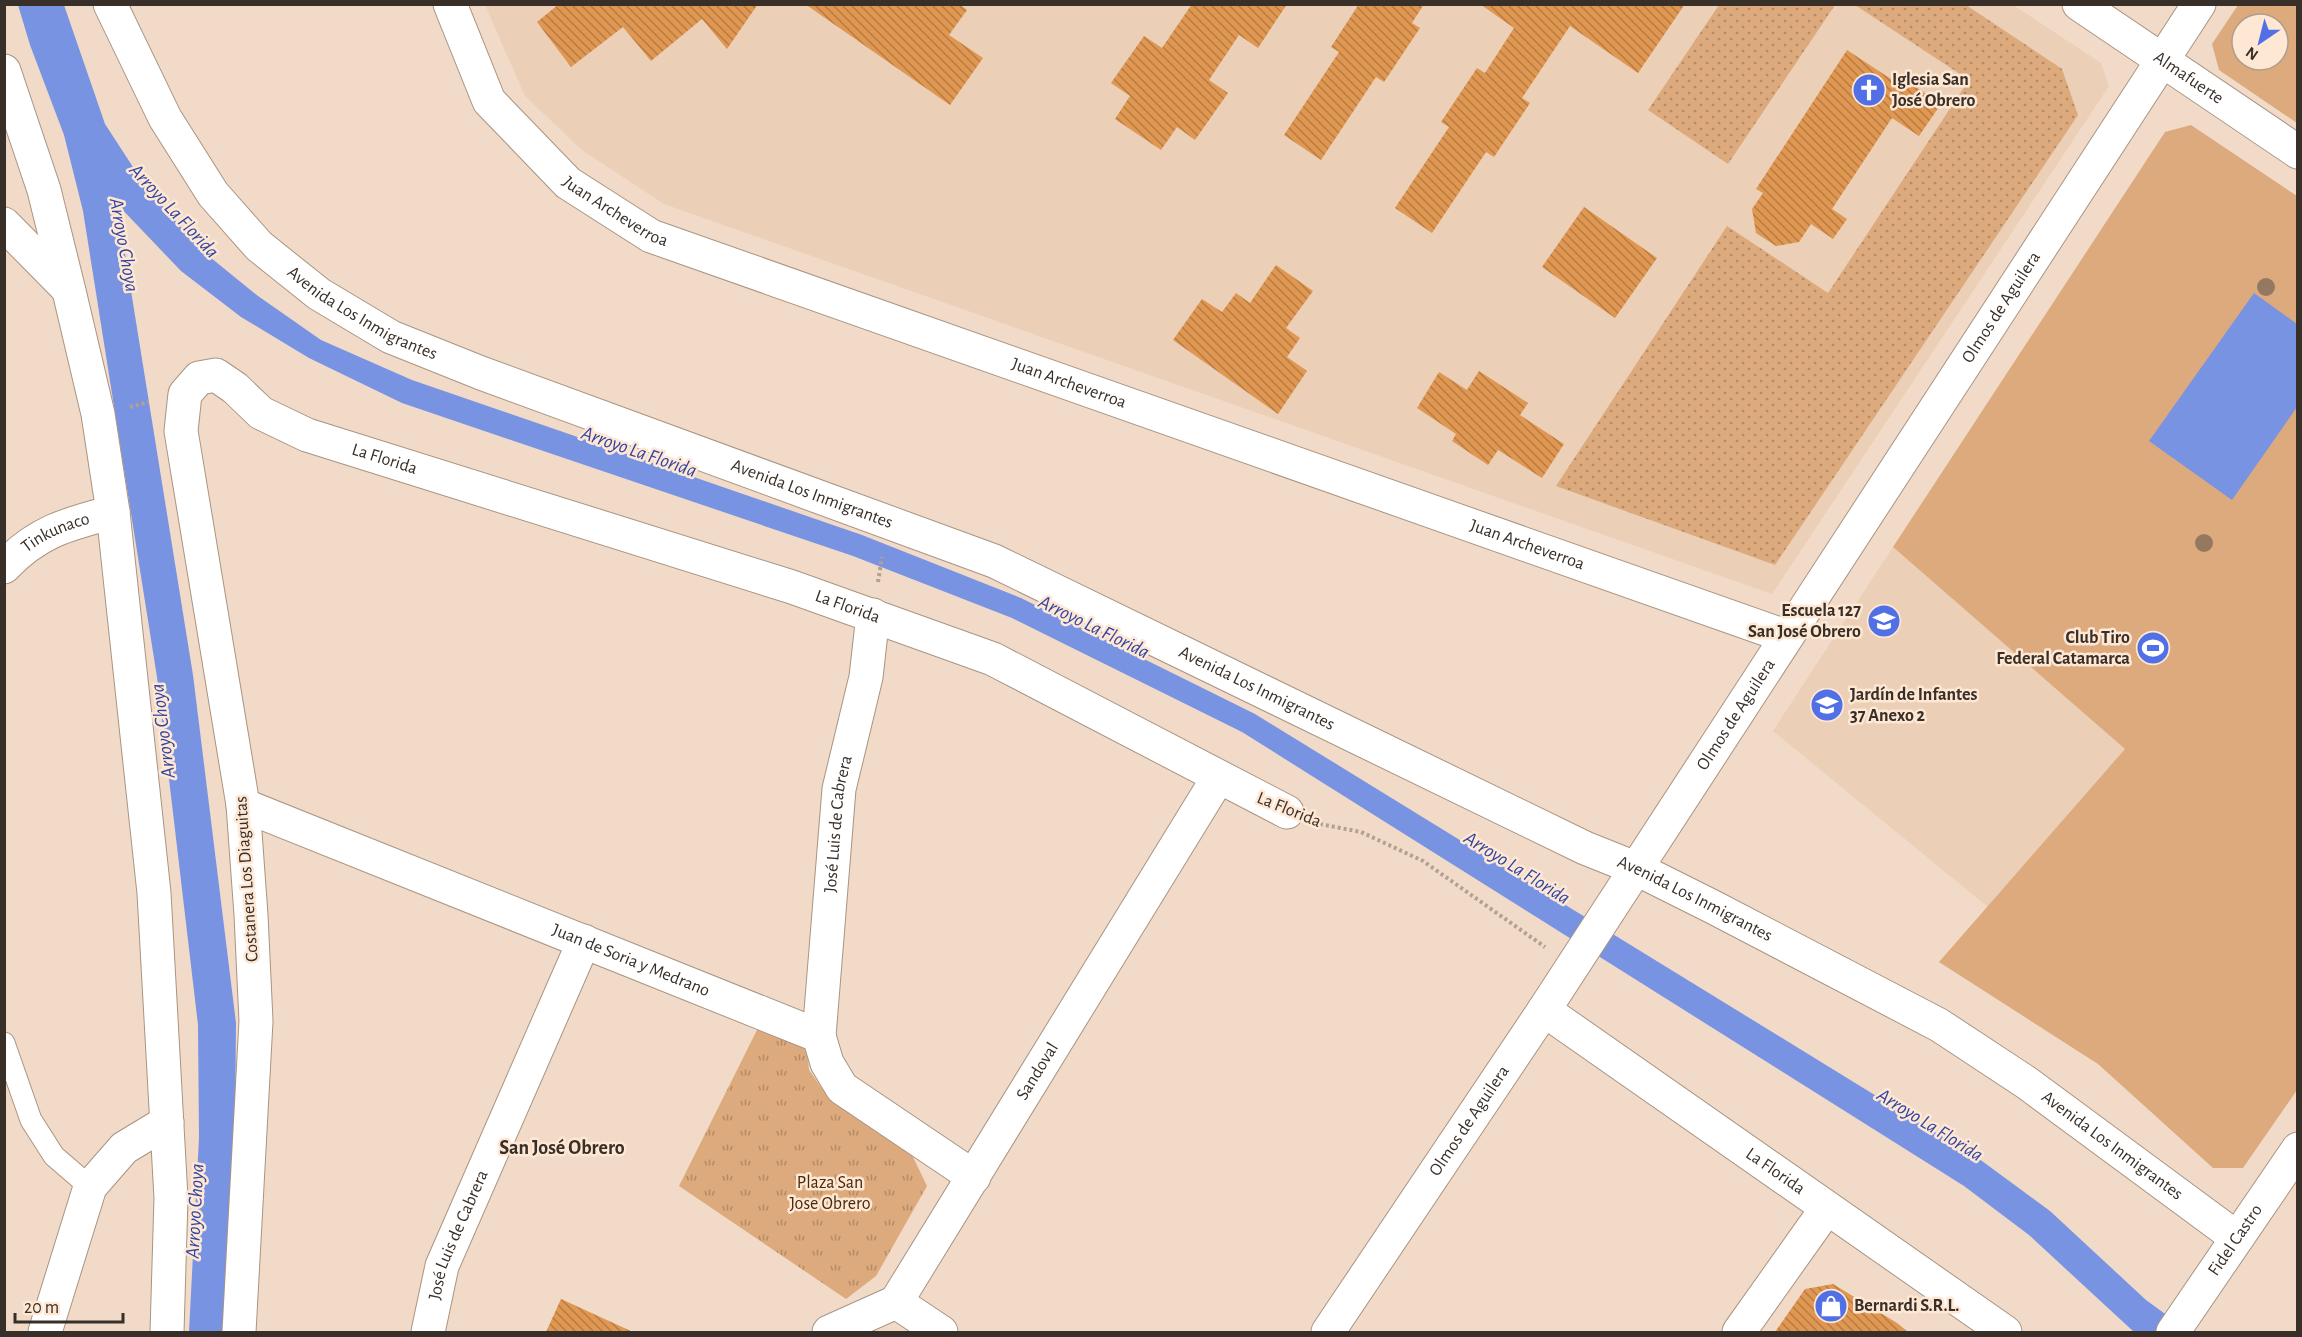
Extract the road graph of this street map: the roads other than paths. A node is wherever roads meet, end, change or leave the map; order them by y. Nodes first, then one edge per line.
1 (110, 4) edge
2 (450, 4) edge
3 (2079, 4) edge
4 (2199, 4) edge
5 (2162, 61) junction
6 (4, 71) edge
7 (2298, 152) edge
8 (44, 190) junction
9 (6, 229) edge
10 (69, 291) junction
11 (181, 431) joint
12 (113, 512) junction
13 (4, 567) edge
14 (873, 615) junction
15 (1785, 636) junction
16 (1218, 778) junction
17 (243, 805) junction
18 (1287, 812) road end
19 (1627, 881) junction
20 (584, 941) junction
21 (1544, 1010) junction
22 (819, 1036) junction
23 (4, 1043) edge
24 (167, 1122) junction
25 (2298, 1149) edge
26 (974, 1177) junction
27 (90, 1187) junction
28 (1827, 1208) junction
29 (2237, 1238) junction
30 (896, 1302) junction
31 (45, 1332) edge
32 (167, 1332) edge
33 (239, 1332) edge
34 (428, 1332) edge
35 (829, 1332) edge
36 (941, 1332) edge
37 (1328, 1332) edge
38 (1739, 1332) edge
39 (2005, 1332) edge
40 (2173, 1332) edge

1 - 19 street, Avenida Los Inmigrantes
2 - 15 street, Juan Archeverroa
3 - 5 street, Almafuerte
4 - 5 street, Olmos de Aguilera
5 - 7 street, Almafuerte
5 - 15 street, Olmos de Aguilera
6 - 8 street
8 - 9 street
8 - 10 street
9 - 10 street
10 - 12 street
11 - 14 street, La Florida
11 - 17 street, Costanera Los Diaguitas
12 - 13 street, Tinkunaco
12 - 24 street
14 - 16 street, La Florida
14 - 22 street, José Luis de Cabrera
15 - 19 street, Olmos de Aguilera
16 - 18 street, La Florida
16 - 26 street, Sandoval
17 - 20 street, Juan de Soria y Medrano
17 - 33 street, Costanera Los Diaguitas
19 - 21 street, Olmos de Aguilera
19 - 29 street, Avenida Los Inmigrantes
20 - 22 street, Juan de Soria y Medrano
20 - 34 street, José Luis de Cabrera
21 - 28 street, La Florida
21 - 37 street, Olmos de Aguilera
22 - 26 street
23 - 27 lane
24 - 27 street
24 - 32 street
25 - 29 street, Fidel Castro
26 - 30 street, Sandoval
27 - 31 street
28 - 38 street
28 - 39 street, La Florida
29 - 40 street, Fidel Castro
30 - 35 street
30 - 36 street

